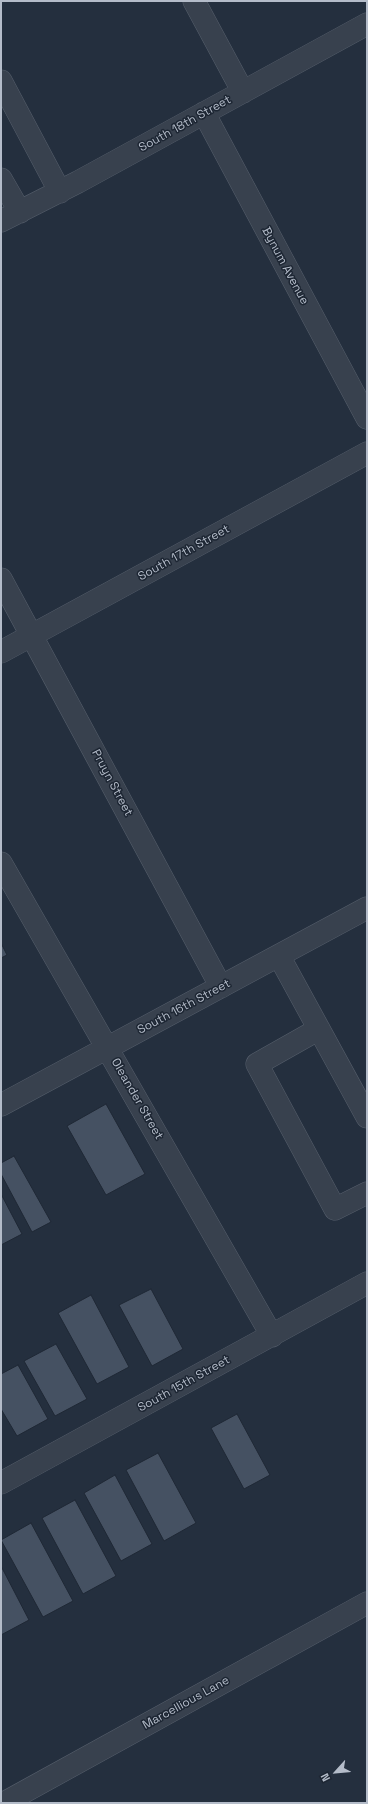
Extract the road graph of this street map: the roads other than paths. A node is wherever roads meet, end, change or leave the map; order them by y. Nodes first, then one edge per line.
1 (194, 1) edge
2 (367, 24) edge
3 (1, 81) edge
4 (243, 92) junction
5 (204, 113) junction
6 (1, 179) edge
7 (60, 192) junction
8 (10, 216) edge
9 (367, 418) edge
10 (367, 453) edge
11 (1, 579) edge
12 (32, 635) junction
13 (1, 652) edge
14 (1, 864) edge
15 (367, 908) edge
16 (279, 956) junction
17 (221, 987) junction
18 (318, 1029) junction
19 (108, 1048) junction
20 (1, 1106) edge
21 (367, 1117) edge
22 (367, 1192) edge
23 (367, 1283) edge
24 (272, 1336) junction
25 (1, 1483) edge
26 (367, 1603) edge
27 (4, 1803) edge

1 - 4 street
2 - 4 street, South 18th Street
3 - 7 street
4 - 5 street, South 18th Street
5 - 7 street, South 18th Street
5 - 9 street, Bynum Avenue
6 - 8 street
7 - 8 street, South 18th Street
10 - 12 street, South 17th Street
11 - 12 street, Pruyn Street
12 - 13 street, South 17th Street
12 - 17 street, Pruyn Street
14 - 19 street, Oleander Street
15 - 16 street, South 16th Street
16 - 17 street, South 16th Street
16 - 18 street
17 - 19 street, South 16th Street
18 - 21 street
18 - 22 street
19 - 20 street, South 16th Street
19 - 24 street, Oleander Street
23 - 24 street, South 15th Street
24 - 25 street, South 15th Street
26 - 27 street, Marcellious Lane

